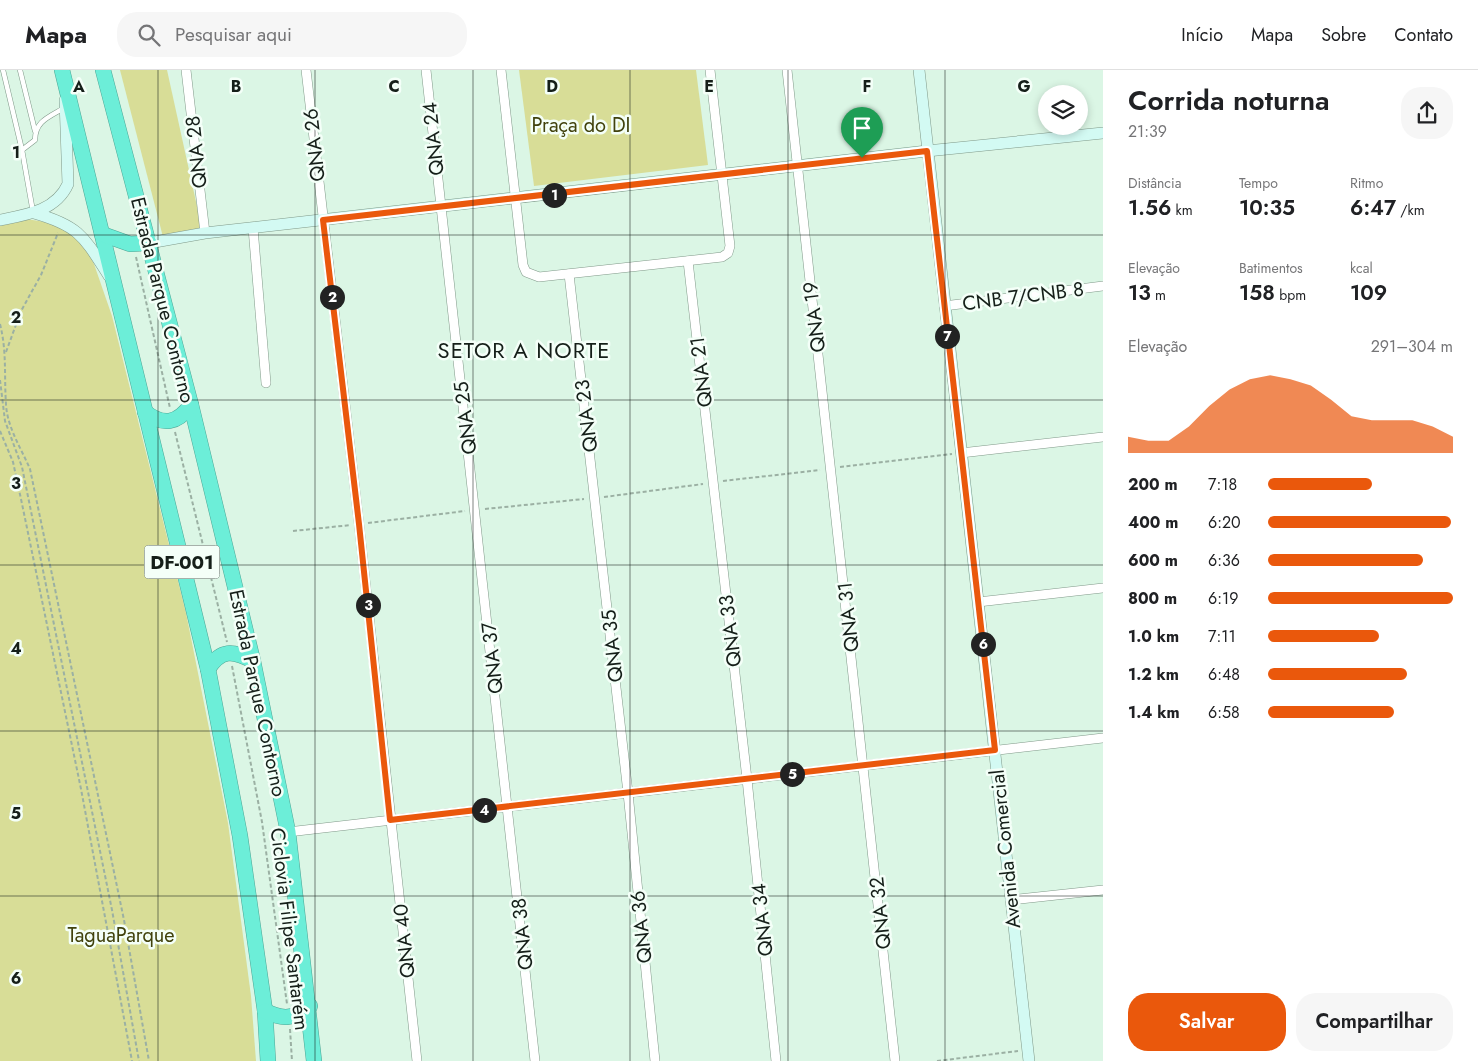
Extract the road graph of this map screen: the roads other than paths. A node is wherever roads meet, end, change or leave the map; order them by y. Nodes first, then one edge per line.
1 (3, 70) edge
2 (20, 70) edge
3 (103, 70) edge
4 (186, 70) edge
5 (306, 70) edge
6 (426, 70) edge
7 (501, 70) edge
8 (710, 70) edge
9 (787, 70) edge
10 (919, 70) edge
11 (63, 74) edge
12 (65, 108) junction
13 (35, 131) junction
14 (1103, 133) edge
15 (22, 150) junction
16 (927, 151) junction
17 (797, 166) junction
18 (722, 175) junction
19 (516, 199) junction
20 (440, 207) junction
21 (34, 213) junction
22 (0, 220) edge
23 (323, 220) junction
24 (253, 228) junction
25 (205, 233) junction
26 (102, 234) junction
27 (149, 243) junction
28 (688, 261) junction
29 (569, 274) junction
30 (112, 280) junction
31 (1103, 286) edge
32 (944, 306) junction
33 (266, 383) dead end
34 (190, 405) junction
35 (145, 412) junction
36 (1103, 437) edge
37 (962, 453) junction
38 (832, 468) joint
39 (714, 482) joint
40 (595, 498) joint
41 (475, 510) joint
42 (359, 524) joint
43 (1103, 588) edge
44 (978, 602) junction
45 (253, 661) junction
46 (208, 669) junction
47 (1103, 738) edge
48 (995, 750) junction
49 (864, 765) junction
50 (747, 779) junction
51 (628, 793) junction
52 (509, 807) junction
53 (390, 820) junction
54 (288, 832) junction
55 (1103, 890) edge
56 (1010, 900) junction
57 (310, 1006) junction
58 (265, 1011) junction
59 (1029, 1055) edge
60 (268, 1061) edge
61 (314, 1061) edge
62 (417, 1061) edge
63 (535, 1061) edge
64 (655, 1061) edge
65 (776, 1061) edge
66 (895, 1061) edge

1 - 15 lane
2 - 13 lane
3 - 27 highway, Estrada Parque Contorno / DF-001
4 - 25 street, QNA 28
5 - 23 street, QNA 26
6 - 20 street, QNA 24
7 - 19 street
8 - 18 street
9 - 17 street, QNA 19
10 - 16 street, Avenida Comercial
11 - 12 street
11 - 26 highway, DF-001
12 - 13 lane
12 - 21 street
13 - 15 lane
14 - 16 street
15 - 21 lane
16 - 17 street
16 - 32 street, Avenida Comercial
17 - 18 street
17 - 38 street, QNA 19
18 - 19 street
18 - 28 street
19 - 20 street
19 - 29 street
20 - 23 street
20 - 41 street, QNA 25
21 - 22 street
21 - 30 street
23 - 24 street
23 - 42 street, QNA 26
24 - 25 street
24 - 33 street
25 - 27 street
26 - 27 highway
26 - 30 highway, DF-001
27 - 34 highway, Estrada Parque Contorno / DF-001
28 - 29 street
28 - 39 street, QNA 21
29 - 40 street, QNA 23
30 - 35 highway, DF-001
31 - 32 street, CNB 7/CNB 8
32 - 37 street, Avenida Comercial
34 - 35 highway
34 - 45 highway, Estrada Parque Contorno / DF-001
35 - 46 highway, DF-001
36 - 37 street
37 - 44 street, Avenida Comercial
38 - 49 street, QNA 31
39 - 50 street, QNA 33
40 - 51 street, QNA 35
41 - 52 street, QNA 37
42 - 53 street, QNA 40
43 - 44 street
44 - 48 street, Avenida Comercial
45 - 46 highway
45 - 54 highway, Estrada Parque Contorno / DF-001
46 - 58 highway, DF-001
47 - 48 street
48 - 49 street
48 - 56 street, Avenida Comercial
49 - 50 street
49 - 66 street, QNA 32
50 - 51 street
50 - 65 street, QNA 34
51 - 52 street
51 - 64 street, QNA 36
52 - 53 street
52 - 63 street, QNA 38
53 - 54 street
53 - 62 street, QNA 40
54 - 57 highway, Estrada Parque Contorno / DF-001
55 - 56 street
56 - 59 street, Avenida Comercial
57 - 58 highway
57 - 61 highway, Estrada Parque Contorno / DF-001
58 - 60 highway, DF-001

